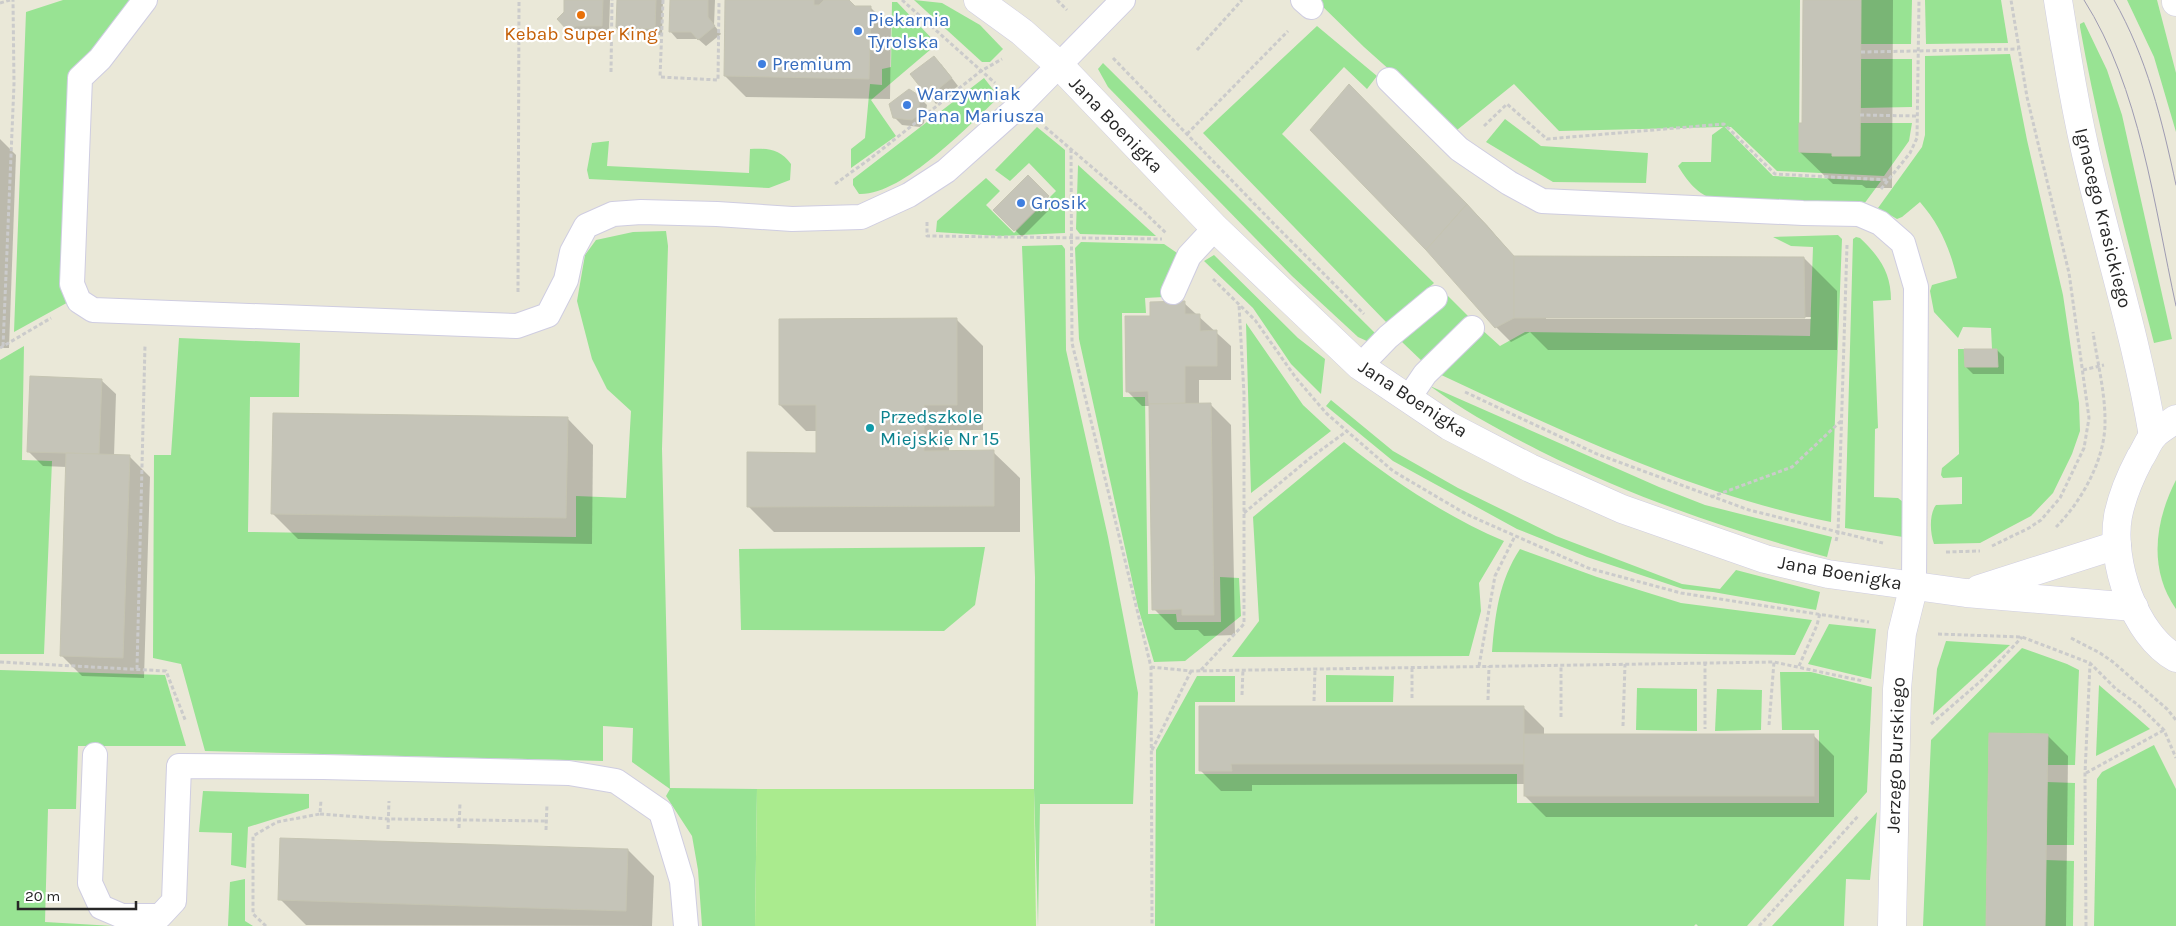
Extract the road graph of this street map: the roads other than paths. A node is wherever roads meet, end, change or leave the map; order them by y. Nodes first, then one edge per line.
1 (145, 0) edge
2 (978, 0) edge
3 (1123, 0) edge
4 (2058, 0) edge
5 (1059, 65) junction
6 (1389, 80) dead end
7 (1215, 228) junction
8 (1173, 292) dead end
9 (1435, 298) dead end
10 (1472, 328) dead end
11 (1360, 366) junction
12 (1408, 399) junction
13 (2176, 420) edge
14 (2153, 436) junction
15 (2117, 545) junction
16 (1914, 585) junction
17 (1966, 593) junction
18 (2134, 607) junction
19 (2176, 658) edge
20 (95, 755) dead end
21 (686, 926) edge
22 (1892, 926) edge

1 - 5 lane
2 - 5 street, Jana Boenigka
3 - 5 lane
4 - 14 street, Ignacego Krasickiego
5 - 7 street, Jana Boenigka
6 - 16 lane
7 - 8 lane
7 - 11 street, Jana Boenigka
9 - 11 lane
10 - 12 lane
11 - 12 street, Jana Boenigka
12 - 16 street, Jana Boenigka
13 - 14 street
14 - 15 street
15 - 17 street, Jana Boenigka
15 - 18 street
16 - 17 street, Jana Boenigka
16 - 22 street, Jerzego Burskiego
17 - 18 street, Jana Boenigka
18 - 19 street
20 - 21 lane

